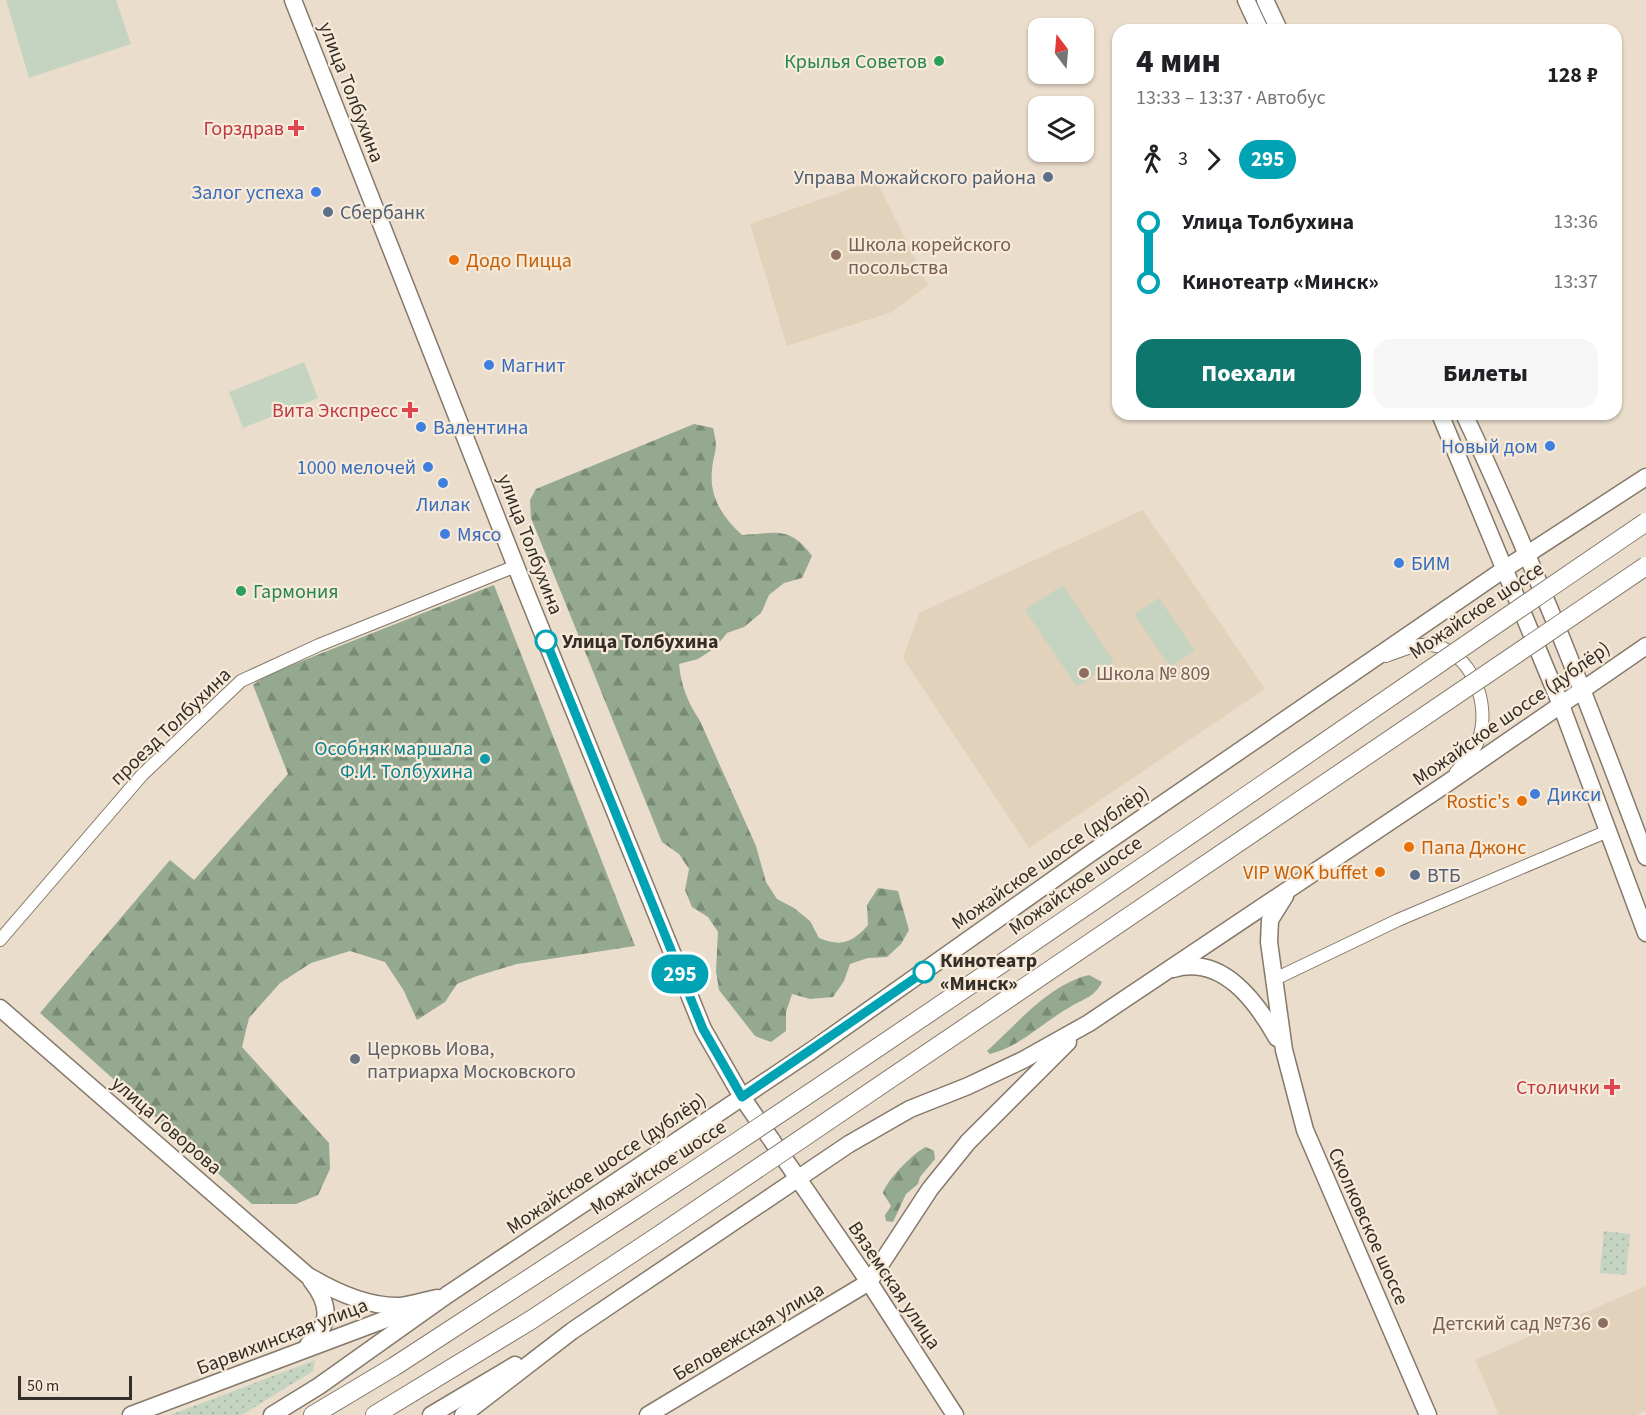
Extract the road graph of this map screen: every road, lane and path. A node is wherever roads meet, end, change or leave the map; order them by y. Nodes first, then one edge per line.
1 (293, 0) edge
2 (1246, 0) edge
3 (1265, 0) edge
4 (1257, 24) edge
5 (1276, 24) edge
6 (1443, 420) edge
7 (1467, 420) edge
8 (1646, 477) edge
9 (1646, 522) edge
10 (1528, 554) junction
11 (516, 566) junction
12 (1646, 566) edge
13 (1506, 568) junction
14 (1646, 646) edge
15 (1375, 660) junction
16 (1583, 690) junction
17 (1561, 705) junction
18 (1446, 784) junction
19 (1608, 831) junction
20 (1646, 857) edge
21 (1293, 886) junction
22 (1646, 933) edge
23 (0, 940) edge
24 (1167, 971) junction
25 (1273, 980) junction
26 (0, 1008) edge
27 (1089, 1023) junction
28 (1284, 1050) junction
29 (742, 1097) junction
30 (797, 1179) junction
31 (307, 1275) junction
32 (869, 1282) junction
33 (447, 1295) junction
34 (572, 1331) junction
35 (298, 1353) junction
36 (131, 1415) edge
37 (272, 1415) edge
38 (313, 1415) edge
39 (375, 1415) edge
40 (431, 1415) edge
41 (463, 1415) edge
42 (648, 1415) edge
43 (955, 1415) edge
44 (1428, 1415) edge

1 - 11 main road, улица Толбухина
2 - 4 main road
3 - 5 main road
6 - 13 main road
7 - 10 main road
8 - 10 main road, Можайское шоссе (дублёр)
9 - 38 main road, Можайское шоссе, bridge
10 - 13 main road, Можайское шоссе (дублёр)
10 - 16 main road
11 - 23 street, проезд Толбухина
11 - 29 main road, улица Толбухина
12 - 39 main road, bridge
13 - 15 main road, Можайское шоссе (дублёр)
13 - 17 main road
14 - 16 main road, Можайское шоссе (дублёр)
15 - 18 street
15 - 29 main road, Можайское шоссе (дублёр)
16 - 17 main road, Можайское шоссе (дублёр)
16 - 20 main road
17 - 18 main road, Можайское шоссе (дублёр)
17 - 19 main road
18 - 21 main road, Можайское шоссе (дублёр)
19 - 22 main road
19 - 25 street
21 - 24 main road, Можайское шоссе (дублёр)
21 - 25 main road, Сколковское шоссе
24 - 27 main road, Можайское шоссе (дублёр)
24 - 28 main road, Сколковское шоссе
25 - 28 main road, Сколковское шоссе
26 - 31 main road, улица Говорова
27 - 30 main road, Можайское шоссе (дублёр)
27 - 32 main road
28 - 44 main road, Сколковское шоссе
29 - 30 main road, улица Толбухина
29 - 33 main road, Можайское шоссе (дублёр)
30 - 32 main road, Вяземская улица
30 - 34 main road, Можайское шоссе (дублёр)
31 - 33 main road, улица Говорова
31 - 35 main road, улица Говорова
32 - 42 main road, Беловежская улица
32 - 43 main road, Вяземская улица
33 - 35 main road, Барвихинская улица
33 - 37 main road, Можайское шоссе (дублёр)
34 - 40 main road
34 - 41 main road, Можайское шоссе (дублёр)
35 - 36 main road, Барвихинская улица

